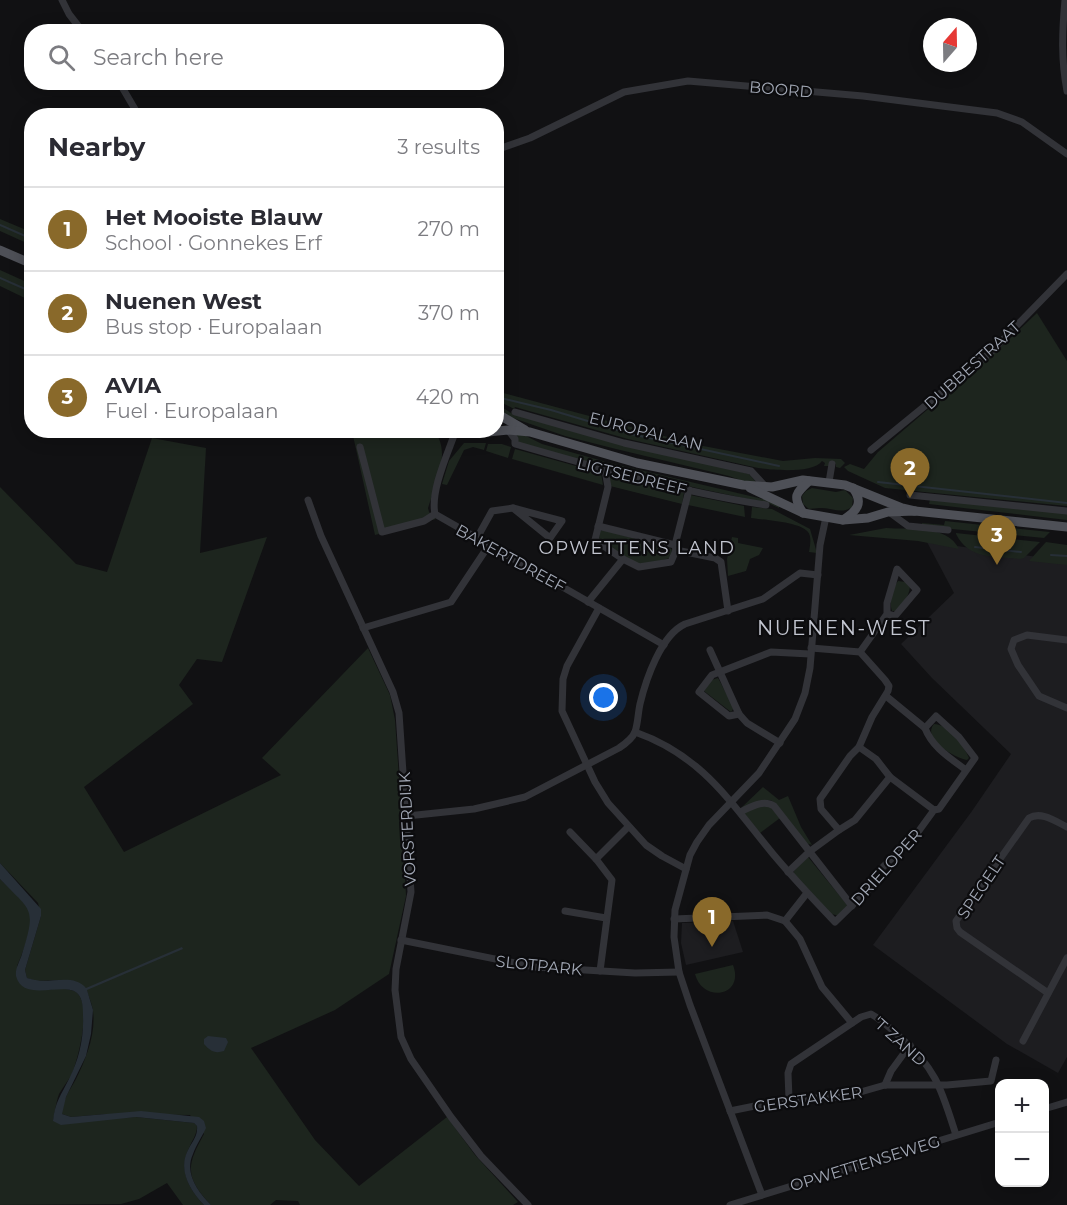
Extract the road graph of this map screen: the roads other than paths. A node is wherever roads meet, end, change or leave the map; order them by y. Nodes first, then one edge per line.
1 (62, 0) edge
2 (1065, 0) edge
3 (77, 24) edge
4 (124, 90) edge
5 (1067, 92) edge
6 (134, 108) edge
7 (504, 147) edge
8 (1067, 154) edge
9 (0, 250) edge
10 (24, 260) edge
11 (1067, 274) edge
12 (515, 412) dead end
13 (504, 418) edge
14 (504, 430) edge
15 (508, 430) junction
16 (530, 432) junction
17 (453, 438) edge
18 (360, 447) dead end
19 (871, 450) dead end
20 (832, 464) dead end
21 (605, 470) junction
22 (809, 480) junction
23 (829, 482) junction
24 (743, 485) junction
25 (765, 486) junction
26 (854, 488) junction
27 (688, 490) junction
28 (910, 495) dead end
29 (308, 500) dead end
30 (766, 505) dead end
31 (513, 508) junction
32 (915, 511) junction
33 (1067, 511) edge
34 (888, 512) junction
35 (803, 513) junction
36 (435, 514) junction
37 (826, 518) junction
38 (843, 520) junction
39 (1065, 525) edge
40 (598, 526) junction
41 (948, 530) dead end
42 (477, 538) junction
43 (489, 545) junction
44 (676, 548) junction
45 (623, 559) junction
46 (818, 575) junction
47 (588, 602) junction
48 (599, 608) junction
49 (728, 611) junction
50 (887, 614) junction
51 (363, 628) junction
52 (1067, 640) edge
53 (664, 645) junction
54 (710, 651) dead end
55 (811, 651) junction
56 (860, 652) junction
57 (719, 672) junction
58 (889, 697) junction
59 (1067, 708) edge
60 (740, 714) junction
61 (926, 728) junction
62 (635, 732) junction
63 (780, 743) junction
64 (859, 747) junction
65 (587, 766) junction
66 (966, 770) junction
67 (890, 777) junction
68 (732, 802) junction
69 (934, 810) junction
70 (740, 812) junction
71 (407, 816) junction
72 (1067, 826) edge
73 (628, 827) junction
74 (839, 830) junction
75 (570, 832) dead end
76 (809, 852) junction
77 (596, 859) junction
78 (686, 869) junction
79 (788, 872) junction
80 (807, 893) junction
81 (852, 906) junction
82 (566, 911) dead end
83 (606, 918) junction
84 (674, 919) junction
85 (785, 921) junction
86 (401, 940) junction
87 (1067, 958) edge
88 (600, 971) junction
89 (679, 972) junction
90 (1048, 993) junction
91 (852, 1023) junction
92 (1023, 1041) dead end
93 (910, 1045) junction
94 (996, 1060) dead end
95 (885, 1085) junction
96 (939, 1085) junction
97 (789, 1099) junction
98 (1067, 1102) edge
99 (1049, 1107) edge
100 (730, 1111) junction
101 (995, 1123) edge
102 (956, 1136) junction
103 (762, 1195) junction
104 (528, 1205) edge
105 (730, 1205) edge

1 - 3 street
2 - 5 street
4 - 6 street
7 - 8 street, BOORD
9 - 10 main road
11 - 19 street, DUBBESTRAAT
12 - 25 street, EUROPALAAN
13 - 16 main road, EUROPALAAN
14 - 15 main road, EUROPALAAN
15 - 16 main road, EUROPALAAN
15 - 21 street, LIGTSEDREEF
16 - 24 main road, EUROPALAAN
17 - 36 street
18 - 36 street
20 - 23 street
21 - 27 street, LIGTSEDREEF
21 - 40 street
22 - 23 main road
22 - 25 main road, EUROPALAAN
22 - 35 main road
23 - 26 main road
24 - 25 main road, EUROPALAAN
24 - 35 main road, EUROPALAAN
26 - 32 main road
26 - 38 main road
27 - 30 street, LIGTSEDREEF
27 - 44 street
28 - 33 street
29 - 51 street, VORSTERDIJK
31 - 31 street
31 - 42 street
32 - 34 main road
32 - 39 main road
34 - 38 main road
34 - 41 street
35 - 37 main road
36 - 42 street, BAKERTDREEF
37 - 38 main road
37 - 46 street
40 - 44 street
40 - 45 street
42 - 43 street, BAKERTDREEF
43 - 47 street, BAKERTDREEF
43 - 51 street
44 - 45 street
44 - 49 street
45 - 47 street
46 - 49 street
46 - 55 street
47 - 48 street, BAKERTDREEF
48 - 53 street, BAKERTDREEF
48 - 65 street
49 - 53 street
50 - 50 street
50 - 56 street
51 - 71 street, VORSTERDIJK
52 - 59 street
53 - 62 street
54 - 57 street
55 - 56 street
55 - 57 street
55 - 63 street
56 - 58 street
57 - 60 street
57 - 60 street
58 - 61 street
58 - 64 street
60 - 63 street
61 - 66 street
61 - 66 street
62 - 65 street
62 - 68 street
63 - 68 street
64 - 67 street
64 - 74 street
65 - 71 street
65 - 73 street
66 - 69 street, DRIELOPER
67 - 69 street
67 - 74 street
68 - 70 street
68 - 78 street
69 - 81 street, DRIELOPER
70 - 76 street
70 - 79 street
71 - 86 street, VORSTERDIJK
72 - 90 street, SPEGELT
73 - 77 street
73 - 78 street
74 - 76 street
75 - 77 street
76 - 79 street
76 - 81 street
77 - 83 street
78 - 84 street
79 - 80 street
80 - 81 street, DRIELOPER
80 - 85 street
82 - 83 street
83 - 88 street
84 - 85 street
84 - 89 street
85 - 91 street, 'T ZAND
86 - 88 street, SLOTPARK
86 - 104 street, VORSTERDIJK
87 - 90 street
88 - 89 street, SLOTPARK
89 - 100 street
90 - 92 street
91 - 93 street, 'T ZAND
91 - 97 street
93 - 95 street, GERSTAKKER
93 - 96 street, 'T ZAND
94 - 96 street, GERSTAKKER
95 - 96 street, GERSTAKKER
95 - 97 street, GERSTAKKER
96 - 102 street, 'T ZAND
97 - 100 street, GERSTAKKER
98 - 99 street
100 - 103 street
101 - 102 street, OPWETTENSEWEG
102 - 103 street, OPWETTENSEWEG
103 - 105 street, OPWETTENSEWEG

